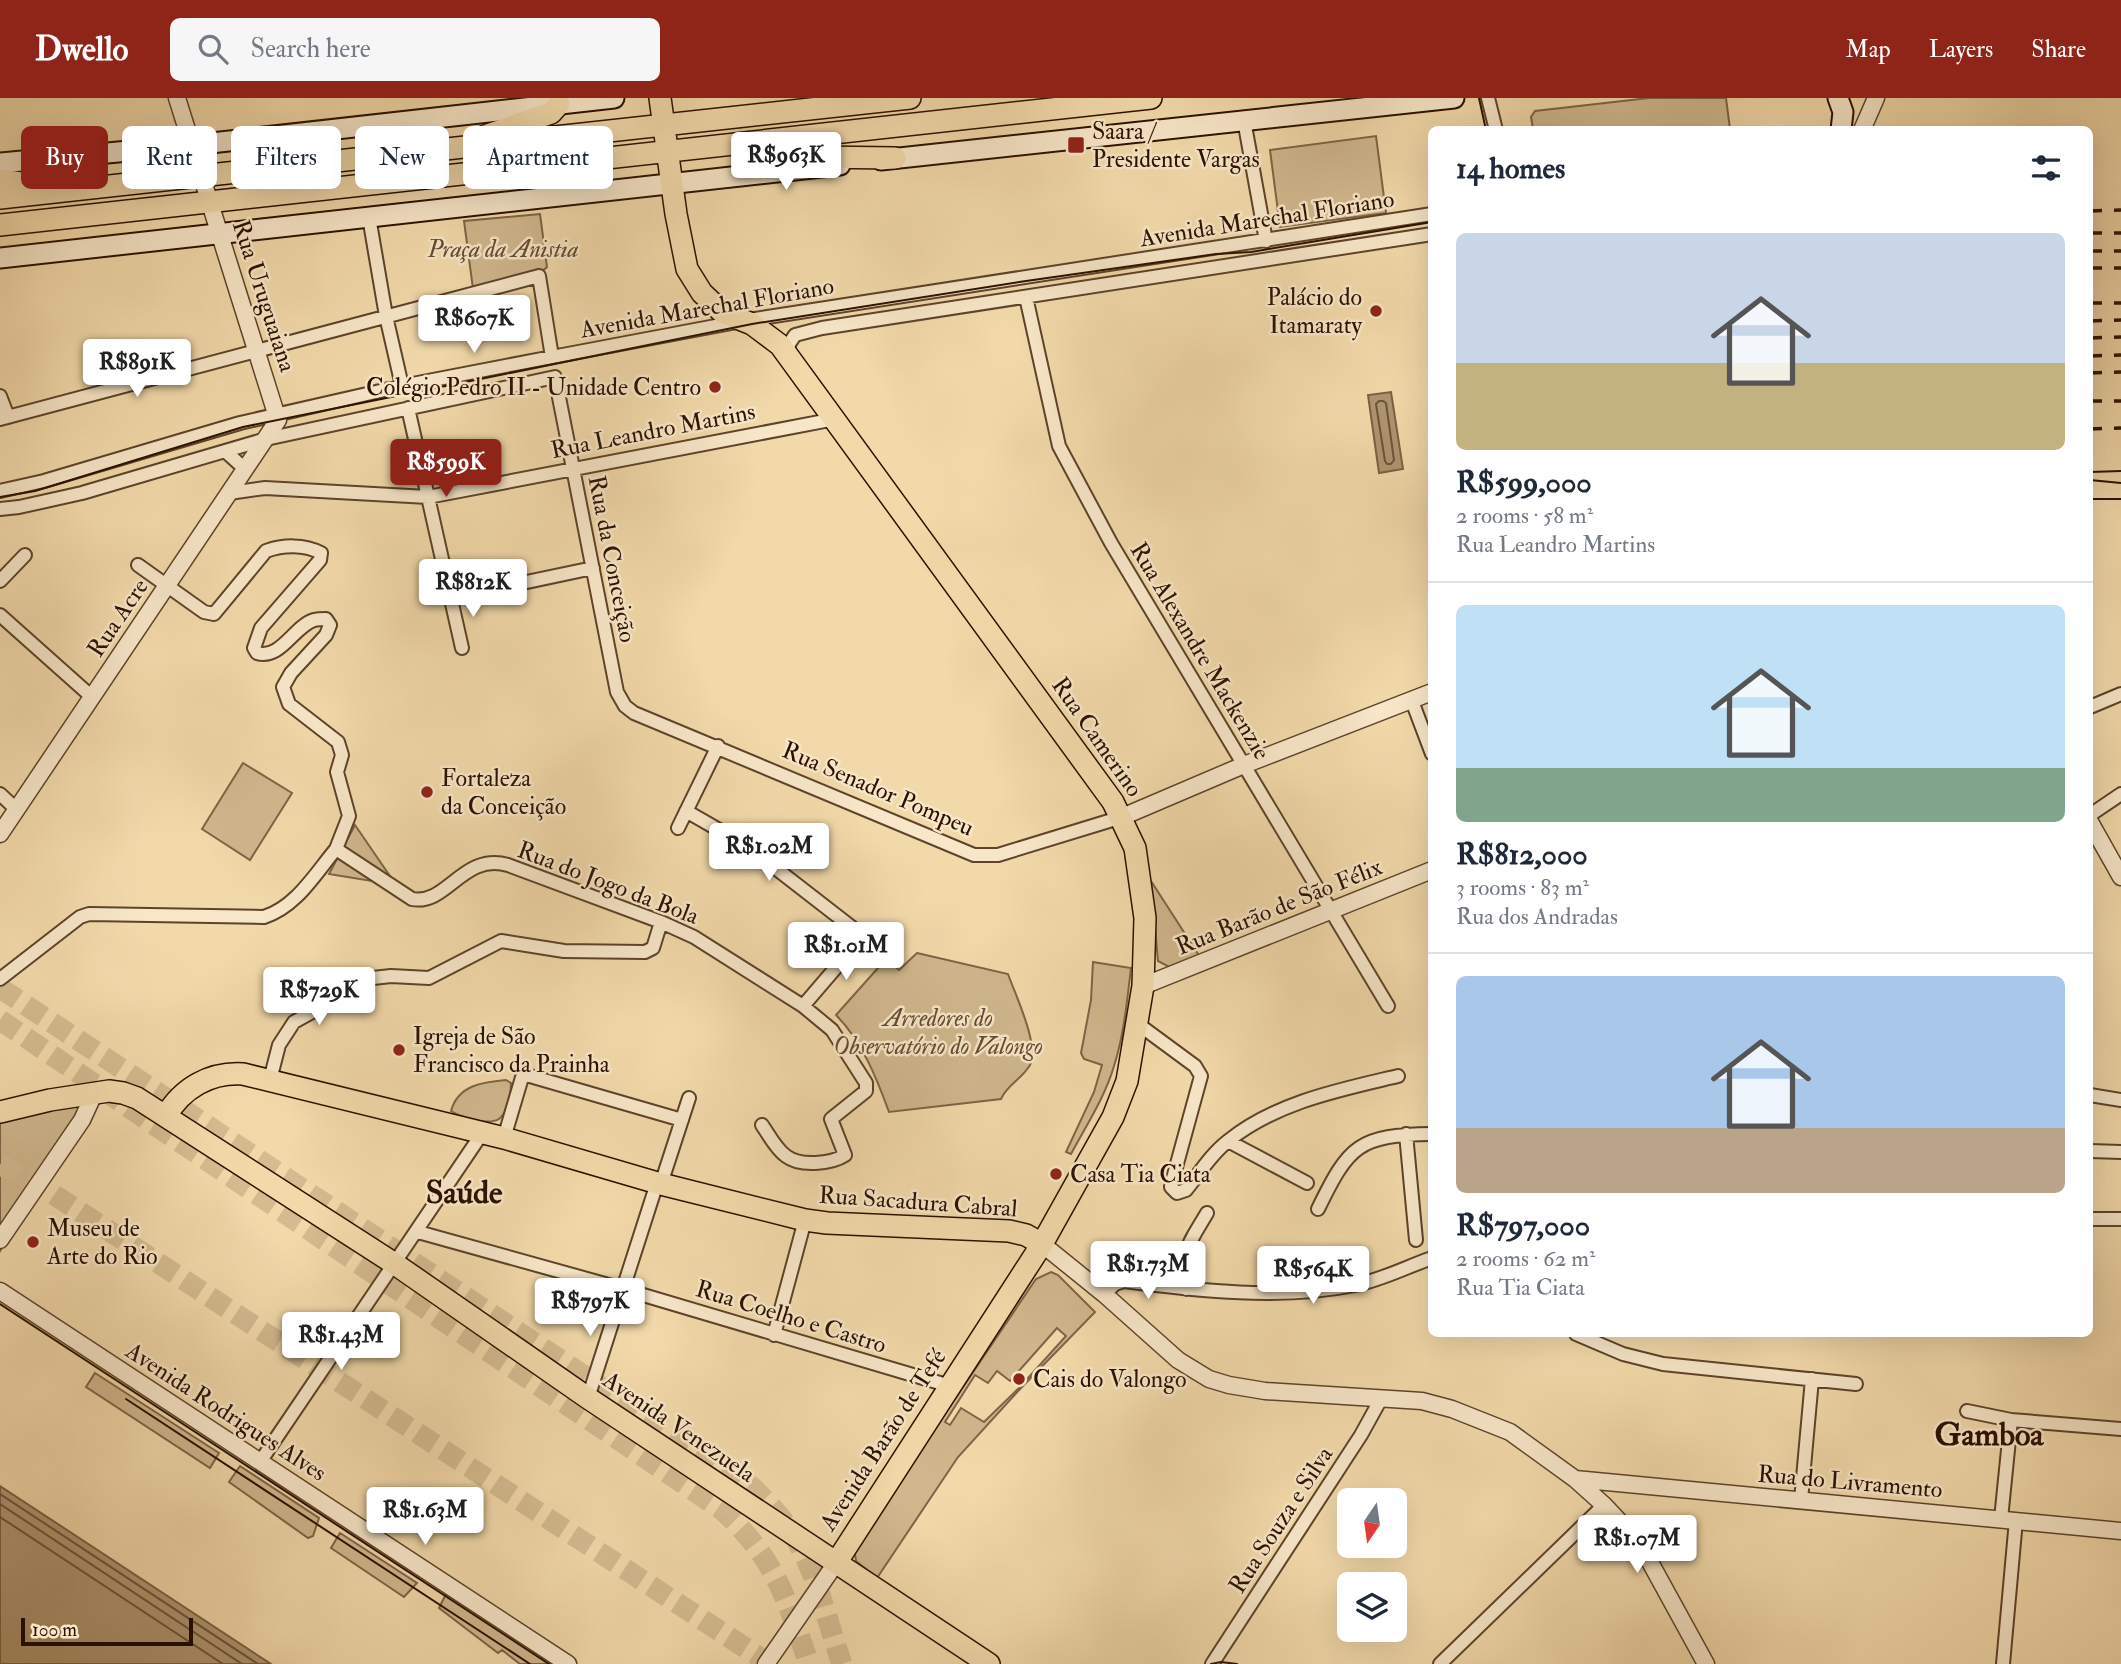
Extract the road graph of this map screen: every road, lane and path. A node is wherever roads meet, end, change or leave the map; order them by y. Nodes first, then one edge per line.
1 (177, 98) edge
2 (614, 98) edge
3 (660, 98) edge
4 (910, 98) edge
5 (1151, 98) edge
6 (1454, 98) edge
7 (1488, 98) edge
8 (1838, 98) edge
9 (1876, 98) edge
10 (559, 104) junction
11 (1244, 120) junction
12 (187, 126) edge
13 (664, 126) junction
14 (1495, 126) edge
15 (1841, 126) edge
16 (1863, 126) edge
17 (217, 142) edge
18 (714, 147) junction
19 (450, 149) junction
20 (668, 151) junction
21 (122, 152) edge
22 (895, 158) junction
23 (0, 163) edge
24 (217, 174) edge
25 (0, 180) edge
26 (673, 183) junction
27 (122, 184) edge
28 (207, 189) edge
29 (65, 190) junction
30 (0, 198) edge
31 (211, 203) junction
32 (1428, 215) edge
33 (369, 217) junction
34 (0, 225) edge
35 (220, 233) junction
36 (1428, 235) edge
37 (1266, 241) junction
38 (0, 258) edge
39 (1026, 297) junction
40 (386, 316) junction
41 (749, 324) junction
42 (257, 349) junction
43 (552, 357) junction
44 (788, 357) junction
45 (555, 377) joint
46 (402, 386) junction
47 (0, 396) edge
48 (408, 408) junction
49 (4, 418) edge
50 (835, 419) junction
51 (273, 427) junction
52 (225, 451) junction
53 (573, 467) junction
54 (245, 469) junction
55 (0, 491) edge
56 (229, 494) junction
57 (428, 497) junction
58 (0, 509) edge
59 (25, 555) dead end
60 (138, 565) dead end
61 (593, 568) junction
62 (0, 580) edge
63 (167, 585) junction
64 (451, 598) junction
65 (0, 615) edge
66 (462, 648) dead end
67 (1428, 694) edge
68 (2121, 694) edge
69 (92, 697) junction
70 (1412, 701) junction
71 (625, 706) joint
72 (2093, 707) edge
73 (1428, 743) edge
74 (718, 746) junction
75 (1244, 765) junction
76 (0, 794) edge
77 (2121, 794) edge
78 (16, 809) junction
79 (687, 811) junction
80 (2093, 813) edge
81 (1122, 817) junction
82 (2093, 827) edge
83 (678, 828) dead end
84 (0, 834) edge
85 (336, 849) junction
86 (1428, 872) edge
87 (2121, 877) edge
88 (1331, 911) junction
89 (662, 922) junction
90 (0, 979) edge
91 (1143, 986) junction
92 (803, 1006) junction
93 (1388, 1006) dead end
94 (1138, 1024) junction
95 (1398, 1076) dead end
96 (270, 1080) junction
97 (94, 1094) junction
98 (2093, 1095) edge
99 (689, 1098) dead end
100 (2121, 1100) edge
101 (0, 1112) edge
102 (166, 1116) junction
103 (682, 1119) junction
104 (762, 1125) dead end
105 (1428, 1134) edge
106 (494, 1135) junction
107 (1406, 1135) junction
108 (1228, 1141) junction
109 (2093, 1151) edge
110 (2121, 1152) edge
111 (659, 1183) junction
112 (1307, 1183) dead end
113 (1318, 1209) dead end
114 (1207, 1213) dead end
115 (2093, 1219) edge
116 (2121, 1219) edge
117 (805, 1220) junction
118 (418, 1232) junction
119 (0, 1240) edge
120 (1416, 1240) dead end
121 (1042, 1244) junction
122 (1428, 1259) edge
123 (1417, 1263) junction
124 (395, 1264) junction
125 (1428, 1268) edge
126 (623, 1289) junction
127 (1186, 1289) junction
128 (0, 1291) edge
129 (1104, 1294) junction
130 (774, 1335) junction
131 (1583, 1337) edge
132 (1812, 1379) junction
133 (1856, 1384) dead end
134 (950, 1386) junction
135 (1382, 1397) junction
136 (588, 1398) junction
137 (1967, 1411) dead end
138 (2011, 1420) junction
139 (2121, 1429) edge
140 (260, 1462) junction
141 (1575, 1479) junction
142 (1801, 1500) junction
143 (1604, 1505) junction
144 (2009, 1519) junction
145 (2121, 1531) edge
146 (836, 1563) junction
147 (1218, 1662) edge
148 (568, 1664) edge
149 (767, 1664) edge
150 (989, 1664) edge
151 (1440, 1664) edge
152 (1706, 1664) edge
153 (2003, 1664) edge

1 - 12 street, Rua Uruguaiana
2 - 10 main road
3 - 13 main road, Rua Camerino
4 - 13 main road
5 - 18 main road
6 - 11 main road
7 - 14 street
8 - 15 main road
9 - 16 street
10 - 17 main road
10 - 19 main road
11 - 22 main road
11 - 37 street
13 - 19 main road
13 - 20 main road, Rua Camerino
18 - 20 main road
18 - 22 main road
19 - 24 main road
20 - 26 main road, Rua Camerino
20 - 31 main road
21 - 23 main road
22 - 26 main road
25 - 29 main road
26 - 33 main road
26 - 41 main road, Rua Camerino
27 - 29 main road
28 - 31 street, Rua Uruguaiana
29 - 30 main road
31 - 34 main road
31 - 35 street, Rua Uruguaiana
32 - 37 street, Avenida Marechal Floriano
33 - 35 main road
33 - 40 street
35 - 38 main road
35 - 42 street, Rua Uruguaiana
36 - 39 street, Avenida Marechal Floriano
37 - 41 street, Avenida Marechal Floriano
39 - 44 street, Avenida Marechal Floriano
39 - 75 street, Rua Alexandre Mackenzie
40 - 42 street
40 - 43 street
40 - 46 street
41 - 43 street, Avenida Marechal Floriano
41 - 44 main road, Rua Camerino
42 - 49 street
42 - 51 street, Rua Uruguaiana
43 - 46 street, Avenida Marechal Floriano
44 - 50 main road, Rua Camerino
45 - 48 street, Avenida Marechal Floriano
45 - 53 street, Rua da Conceição
46 - 51 street, Avenida Marechal Floriano
47 - 49 street
48 - 51 street, Avenida Marechal Floriano
48 - 57 street
50 - 53 street, Rua Leandro Martins
50 - 81 main road, Rua Camerino
51 - 52 street, Avenida Marechal Floriano
51 - 54 street, Rua Acre
51 - 55 street, Avenida Marechal Floriano
52 - 54 street
52 - 58 street, Avenida Marechal Floriano
53 - 57 street, Rua Leandro Martins
53 - 61 street, Rua da Conceição
54 - 56 street, Rua Acre
56 - 57 street, Rua Leandro Martins
56 - 63 street, Rua Acre
57 - 64 street
59 - 62 street
60 - 63 street
61 - 64 street
61 - 71 street, Rua da Conceição
63 - 69 street, Rua Acre
63 - 85 street
64 - 66 street
65 - 69 street
67 - 70 street, Rua Senador Pompeu
68 - 72 street
69 - 78 street, Rua Acre
70 - 73 street
70 - 75 street, Rua Senador Pompeu
71 - 74 street, Rua Senador Pompeu
74 - 79 street
74 - 81 street, Rua Senador Pompeu
75 - 81 street, Rua Senador Pompeu
75 - 88 street, Rua Alexandre Mackenzie
76 - 78 street
77 - 80 street
78 - 84 street, Rua Acre
79 - 83 street
79 - 92 street
81 - 91 main road, Rua Camerino
82 - 87 street
85 - 89 street, Rua do Jogo da Bola
85 - 90 street
86 - 88 street, Rua Barão de São Félix
88 - 91 street, Rua Barão de São Félix
88 - 93 street, Rua Alexandre Mackenzie
89 - 92 street, Rua do Jogo da Bola
89 - 96 street
91 - 94 main road, Rua Camerino
92 - 104 street, Rua do Jogo da Bola
94 - 108 street
94 - 121 main road, Rua Camerino
95 - 108 street
96 - 102 main road, Rua Sacadura Cabral
96 - 106 main road, Rua Sacadura Cabral
97 - 101 main road
97 - 102 main road
97 - 119 street
98 - 100 street
99 - 103 street
102 - 124 main road, Avenida Venezuela
103 - 106 street
103 - 111 street
105 - 107 street
106 - 111 main road, Rua Sacadura Cabral
106 - 118 street
107 - 113 street
107 - 120 street
108 - 112 street
109 - 110 street
111 - 117 main road, Rua Sacadura Cabral
111 - 126 street
114 - 127 street
115 - 116 street
117 - 121 main road, Rua Sacadura Cabral
117 - 130 street
118 - 124 street
118 - 126 street, Rua Coelho e Castro
121 - 129 street, Rua Sacadura Cabral
121 - 134 main road, Avenida Barão de Tefé
122 - 123 street
123 - 125 street
123 - 127 street
124 - 136 main road, Avenida Venezuela
124 - 140 street
126 - 130 street, Rua Coelho e Castro
126 - 136 street
127 - 129 street
128 - 140 street, Avenida Rodrigues Alves
129 - 135 street, Rua Sacadura Cabral
130 - 134 street, Rua Coelho e Castro
131 - 132 street
132 - 133 street
132 - 142 street
134 - 146 main road, Avenida Barão de Tefé
135 - 141 street, Rua Sacadura Cabral
135 - 147 street, Rua Souza e Silva
136 - 146 main road, Avenida Venezuela
137 - 138 street
138 - 139 street
138 - 144 street
140 - 148 street, Avenida Rodrigues Alves
141 - 142 street, Rua do Livramento
141 - 143 street, Rua Sacadura Cabral
142 - 144 street, Rua do Livramento
143 - 151 street
143 - 152 street, Rua Sacadura Cabral
144 - 145 street, Rua do Livramento
144 - 153 street
146 - 149 street, Avenida Barão de Tefé
146 - 150 main road, Avenida Venezuela

